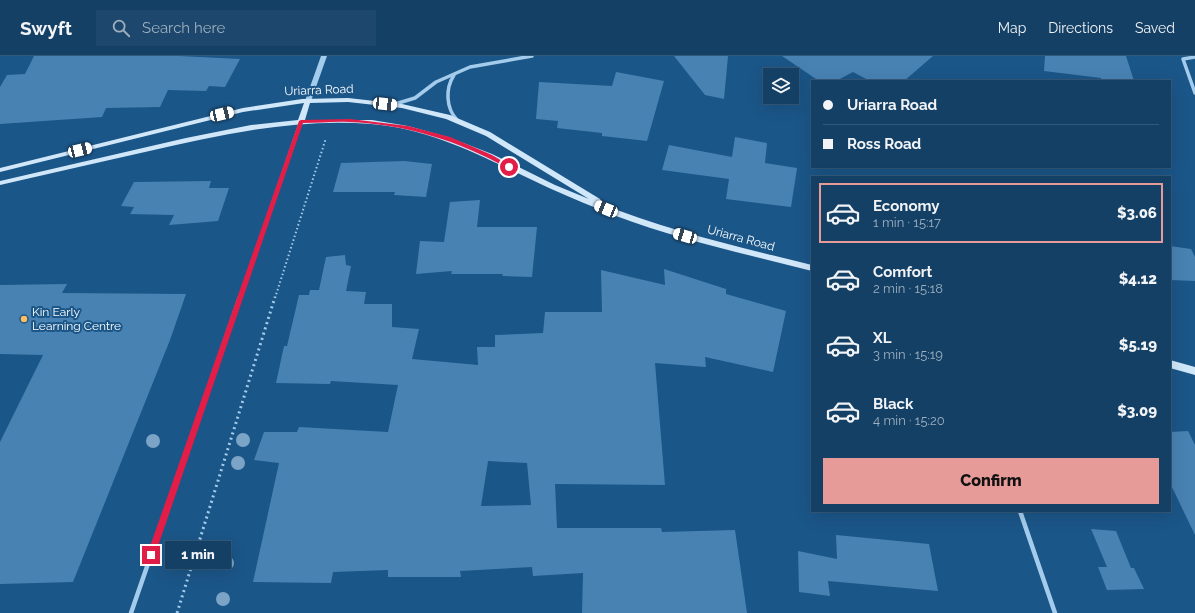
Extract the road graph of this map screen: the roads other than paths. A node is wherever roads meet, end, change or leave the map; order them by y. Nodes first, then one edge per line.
1 (324, 56) edge
2 (532, 56) edge
3 (1195, 57) edge
4 (1183, 58) edge
5 (460, 72) junction
6 (1195, 93) edge
7 (308, 101) junction
8 (385, 104) junction
9 (301, 121) junction
10 (463, 123) junction
11 (0, 170) edge
12 (0, 183) edge
13 (619, 214) junction
14 (811, 268) edge
15 (1171, 364) edge
16 (1195, 370) edge
17 (1020, 512) edge
18 (131, 613) edge
19 (1055, 613) edge

1 - 7 street
2 - 5 street
3 - 4 street
4 - 6 street
5 - 8 street
5 - 10 street
7 - 8 main road, Uriarra Road
7 - 9 main road
7 - 11 main road, Uriarra Road
8 - 10 main road, Uriarra Road
9 - 12 main road, Uriarra Road
9 - 13 main road, Uriarra Road
9 - 18 street
10 - 13 main road, Uriarra Road
13 - 14 main road, Uriarra Road
15 - 16 main road
17 - 19 street

